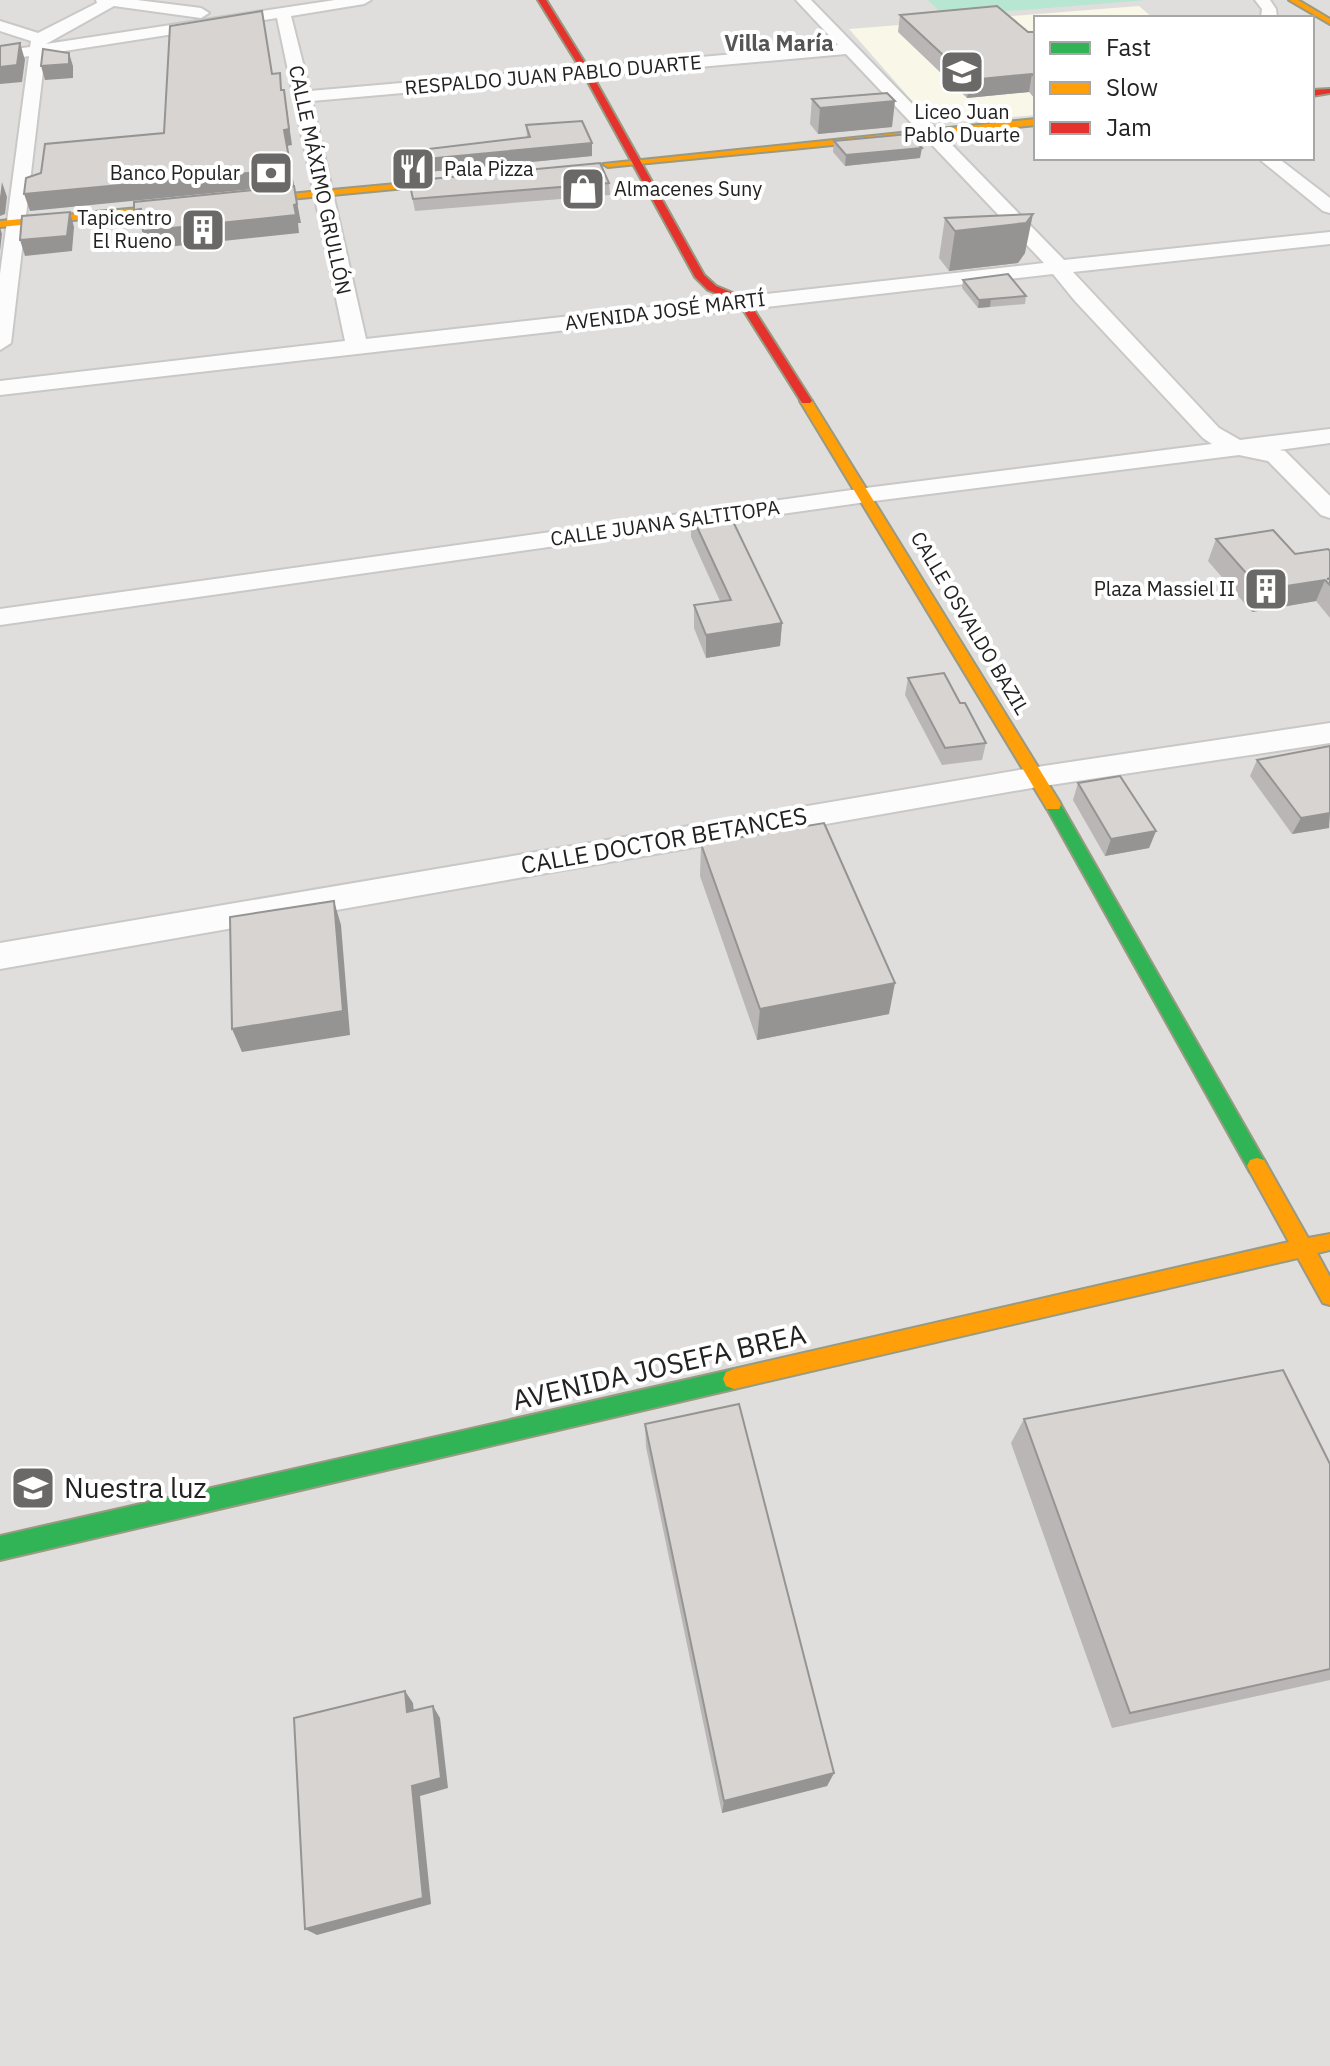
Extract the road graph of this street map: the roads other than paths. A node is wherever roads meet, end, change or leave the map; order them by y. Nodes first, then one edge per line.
1 (110, 0) edge
2 (364, 0) edge
3 (542, 0) edge
4 (803, 0) edge
5 (1293, 0) edge
6 (278, 6) edge
7 (243, 19) junction
8 (1330, 22) edge
9 (0, 26) edge
10 (38, 45) junction
11 (850, 49) junction
12 (0, 56) edge
13 (586, 71) junction
14 (303, 97) junction
15 (1034, 122) edge
16 (931, 133) junction
17 (1270, 160) edge
18 (634, 161) junction
19 (587, 166) edge
20 (493, 176) edge
21 (321, 195) junction
22 (1330, 207) edge
23 (9, 223) edge
24 (1330, 238) edge
25 (1058, 266) junction
26 (743, 301) junction
27 (0, 343) edge
28 (357, 348) junction
29 (0, 388) edge
30 (1330, 436) edge
31 (1248, 448) junction
32 (866, 495) junction
33 (1330, 510) edge
34 (0, 617) edge
35 (1330, 733) edge
36 (1037, 777) junction
37 (0, 956) edge
38 (1330, 1242) edge
39 (1301, 1248) junction
40 (1330, 1296) edge
41 (0, 1548) edge

1 - 7 street
1 - 10 street
2 - 6 street
3 - 13 street
4 - 11 street
5 - 8 street
6 - 7 street
6 - 14 street, CALLE MÁXIMO GRULLÓN
7 - 10 street
9 - 10 street
10 - 12 street
10 - 23 street
11 - 13 street, RESPALDO JUAN PABLO DUARTE
11 - 16 street
13 - 14 street, RESPALDO JUAN PABLO DUARTE
13 - 18 street
14 - 21 street, CALLE MÁXIMO GRULLÓN
15 - 16 street
16 - 18 street
16 - 25 street
17 - 22 street
18 - 19 street
18 - 26 street
20 - 21 street
21 - 23 street
21 - 28 street, CALLE MÁXIMO GRULLÓN
23 - 27 street
24 - 25 street, AVENIDA JOSÉ MARTÍ
25 - 26 street, AVENIDA JOSÉ MARTÍ
25 - 31 street
26 - 28 street, AVENIDA JOSÉ MARTÍ
26 - 32 street, CALLE OSVALDO BAZIL
28 - 29 street, AVENIDA JOSÉ MARTÍ
30 - 31 street, CALLE JUANA SALTITOPA
31 - 32 street, CALLE JUANA SALTITOPA
31 - 33 street
32 - 34 street, CALLE JUANA SALTITOPA
32 - 36 street, CALLE OSVALDO BAZIL
35 - 36 street, CALLE DOCTOR BETANCES
36 - 37 street, CALLE DOCTOR BETANCES
36 - 39 street, CALLE OSVALDO BAZIL
38 - 39 street, AVENIDA JOSEFA BREA
39 - 40 street, CALLE OSVALDO BAZIL
39 - 41 street, AVENIDA JOSEFA BREA

